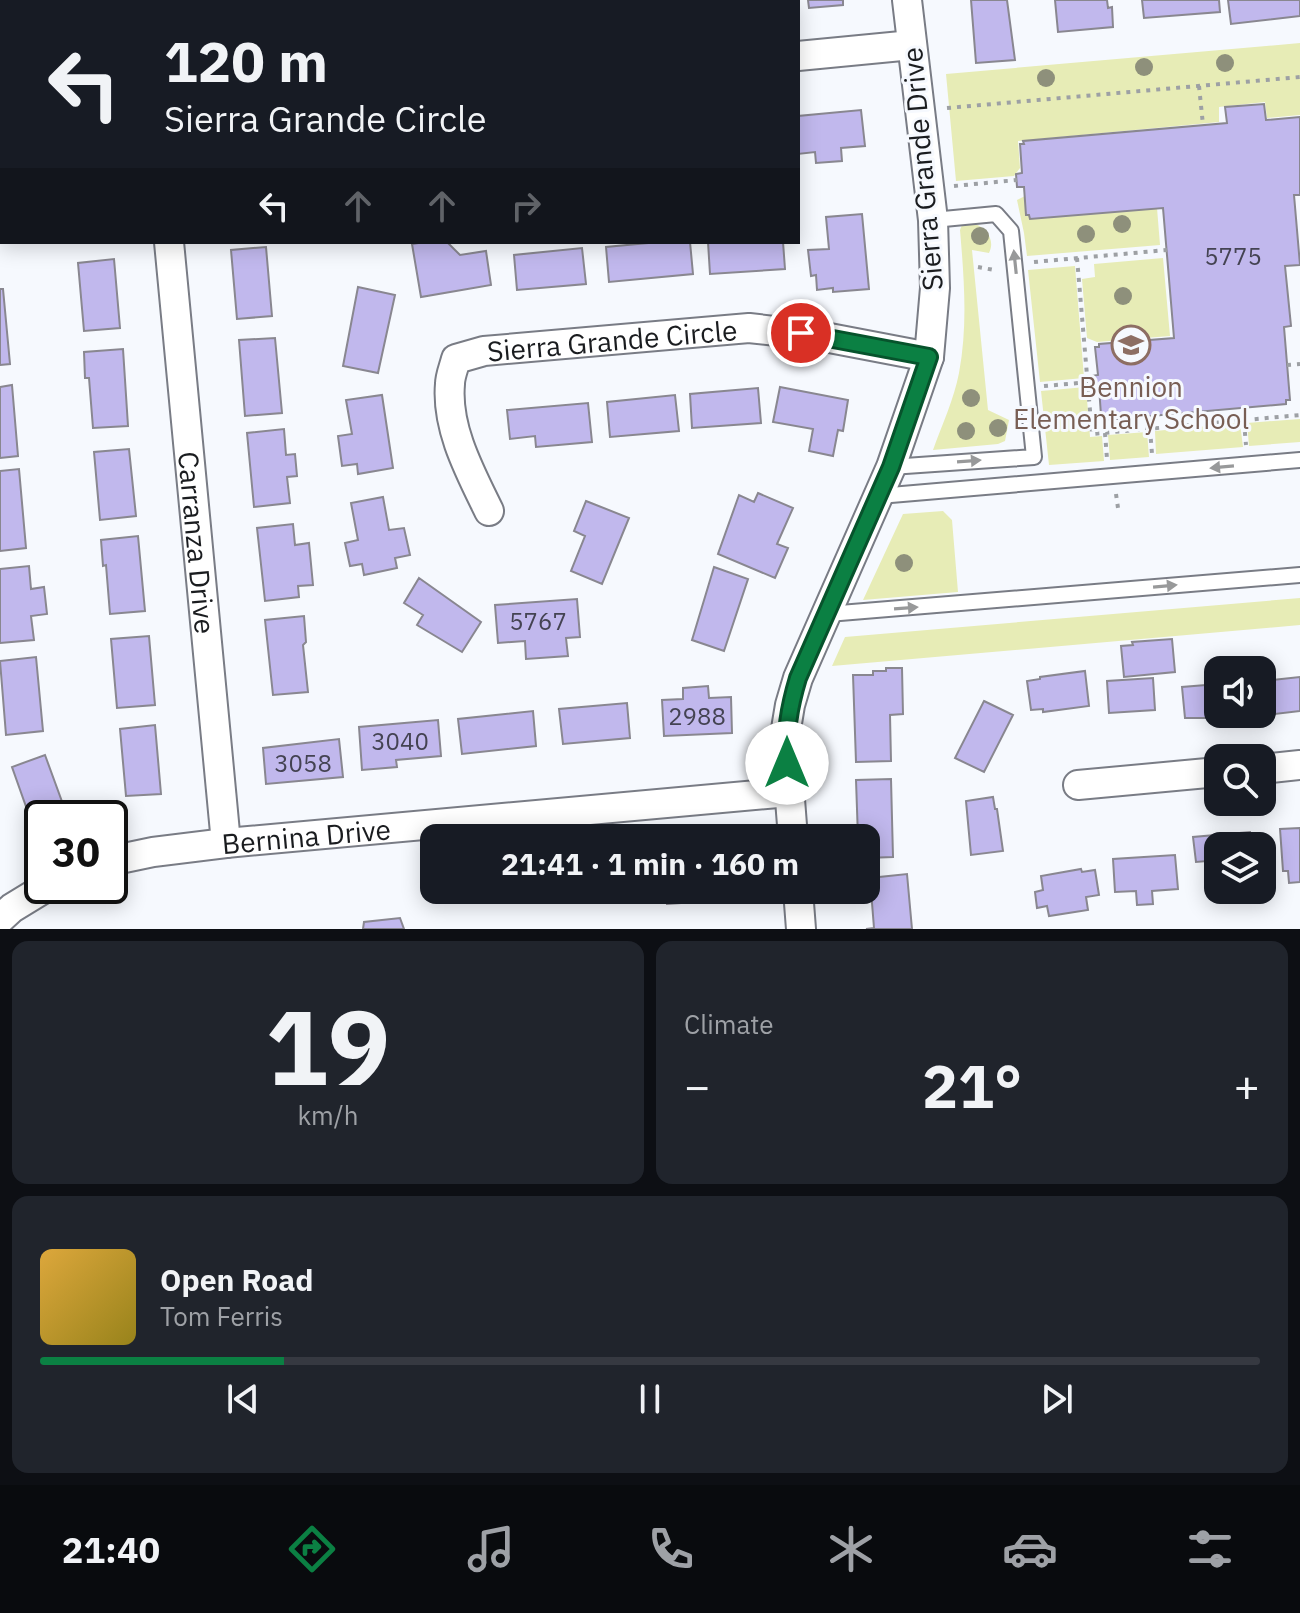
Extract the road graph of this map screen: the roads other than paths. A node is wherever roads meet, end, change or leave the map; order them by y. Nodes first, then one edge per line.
1 (907, 0) edge
2 (912, 45) junction
3 (800, 56) edge
4 (933, 220) junction
5 (169, 244) edge
6 (929, 357) junction
7 (1300, 460) edge
8 (891, 467) junction
9 (879, 496) junction
10 (489, 511) dead end
11 (1300, 575) edge
12 (828, 614) junction
13 (1300, 765) edge
14 (1276, 768) edge
15 (1204, 773) edge
16 (1078, 785) dead end
17 (789, 792) junction
18 (792, 824) edge
19 (226, 843) junction
20 (128, 857) edge
21 (24, 896) edge
22 (799, 904) edge
23 (4, 905) edge
24 (801, 929) edge

1 - 2 street, Sierra Grande Drive
2 - 3 street
2 - 4 street, Sierra Grande Drive
4 - 6 street, Sierra Grande Drive
8 -> 4 lane
5 - 19 street, Carranza Drive
6 - 8 street, Sierra Grande Drive
6 - 10 street, Sierra Grande Circle
7 -> 9 lane
8 - 9 street, Sierra Grande Drive
9 - 12 street, Sierra Grande Drive
12 -> 11 lane
12 - 17 street, Sierra Grande Drive
13 - 14 street
15 - 16 street
17 - 18 street, Sierra Grande Drive
17 - 19 street, Bernina Drive
19 - 20 street, Bernina Drive
21 - 23 street
22 - 24 street

